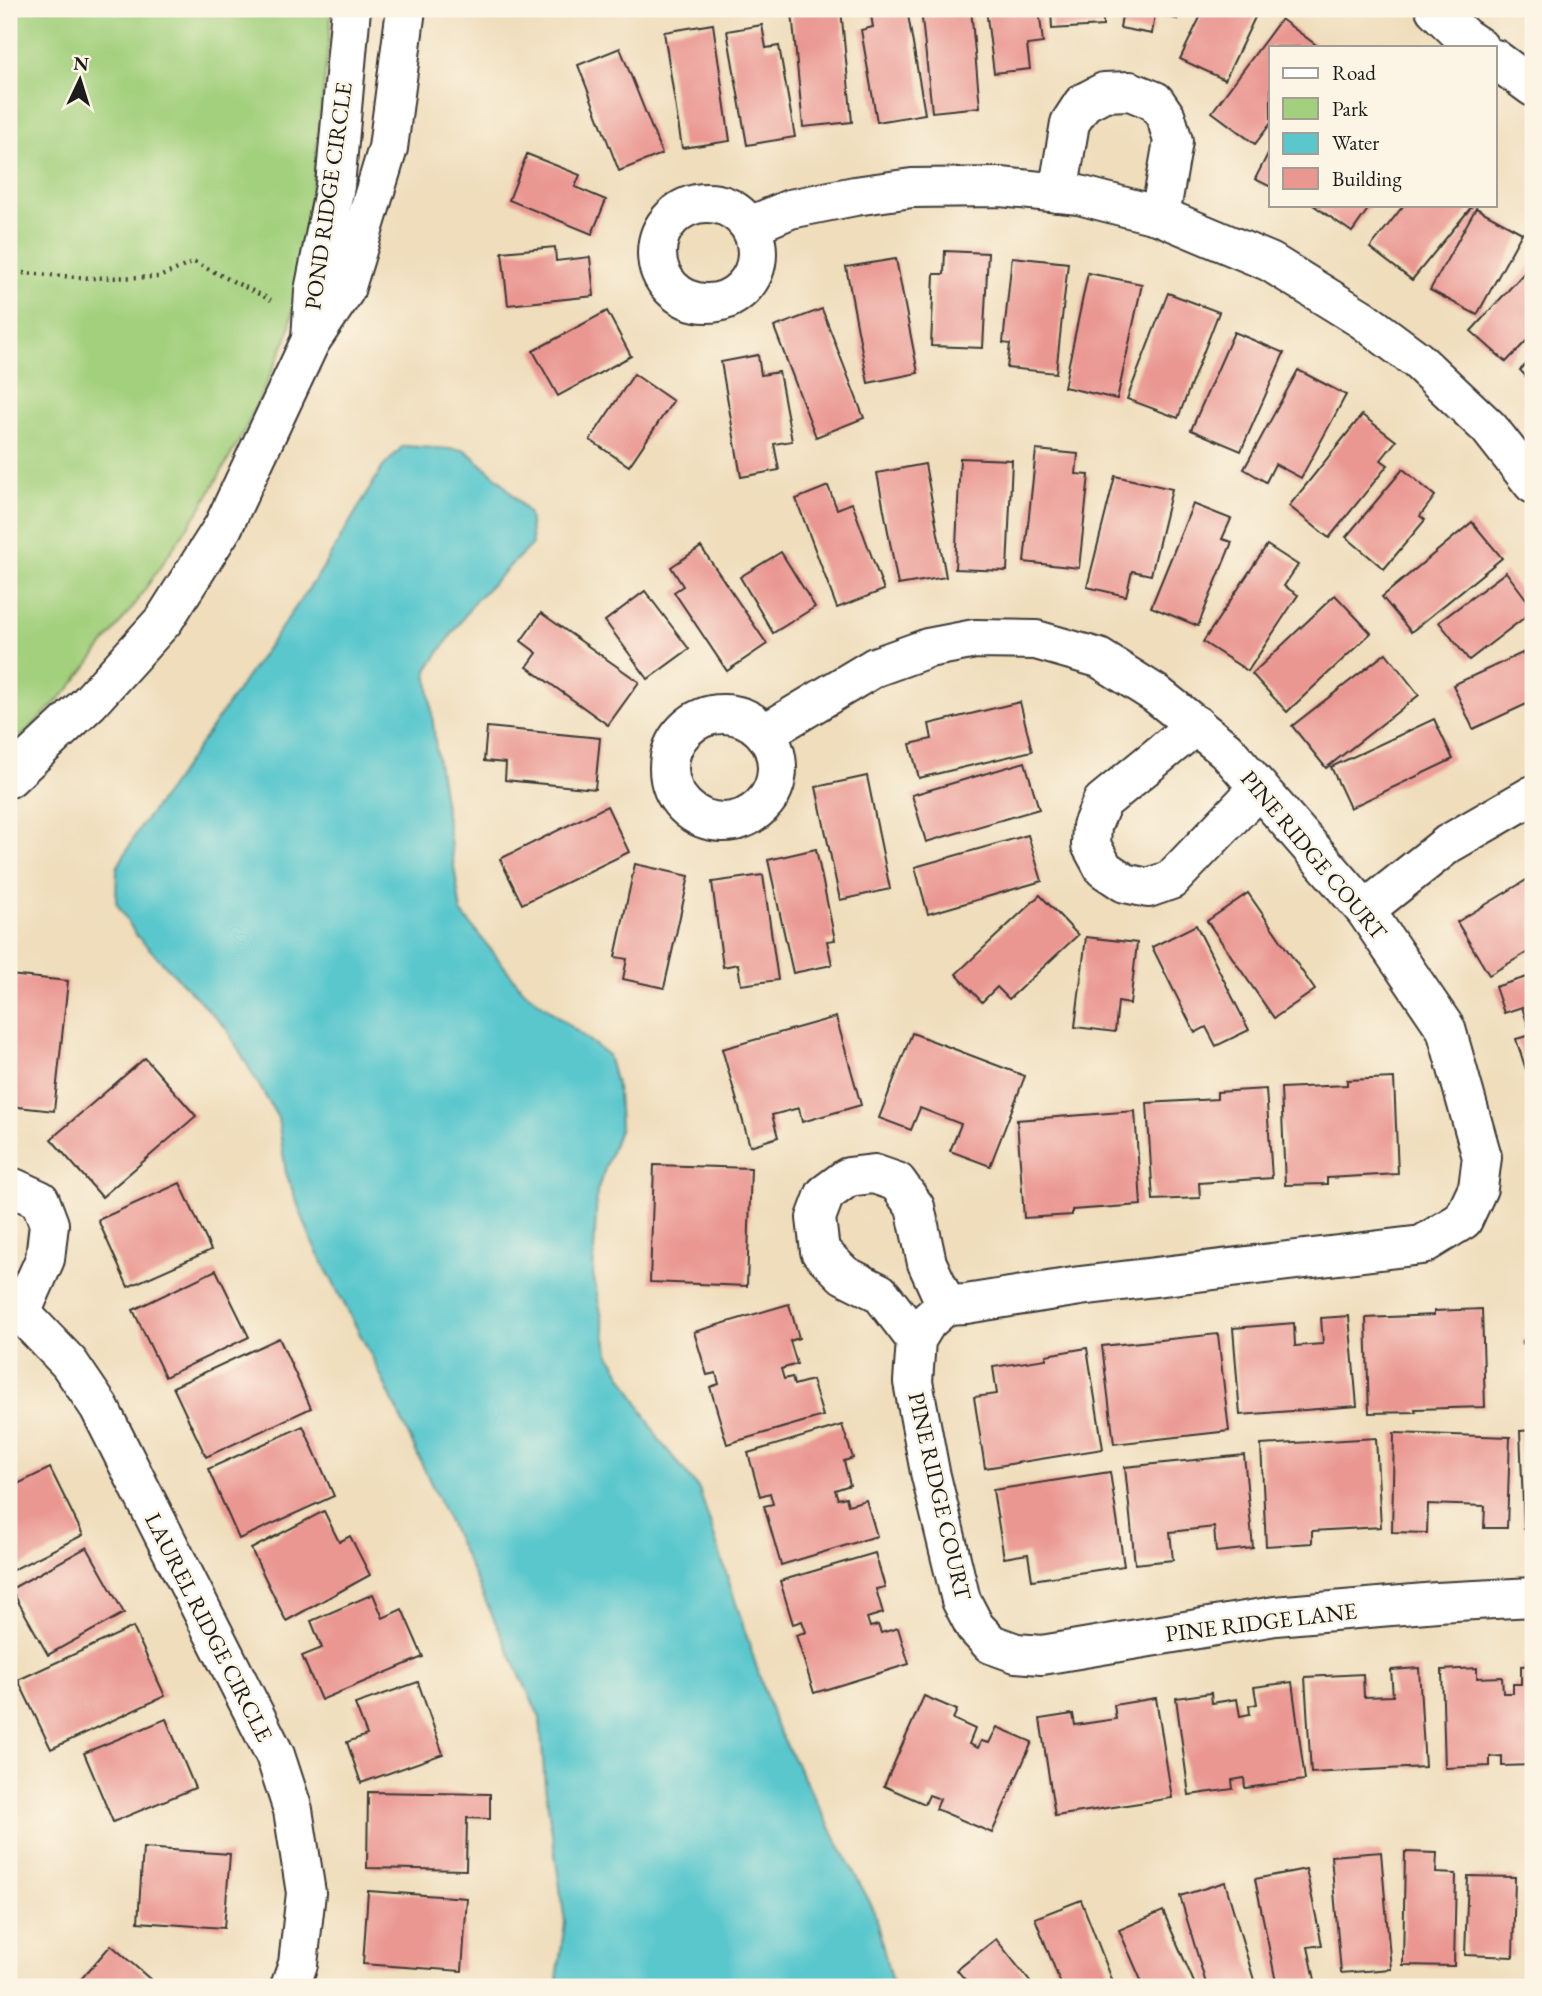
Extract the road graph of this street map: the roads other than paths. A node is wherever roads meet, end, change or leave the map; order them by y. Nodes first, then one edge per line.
1 (351, 9) edge
2 (406, 9) edge
3 (1435, 9) edge
4 (1478, 46) edge
5 (1496, 60) edge
6 (1533, 87) edge
7 (1058, 193) junction
8 (1160, 216) junction
9 (750, 226) dead end
10 (310, 342) junction
11 (1533, 484) edge
12 (1196, 725) junction
13 (765, 733) dead end
14 (9, 778) edge
15 (1259, 788) junction
16 (1533, 794) edge
17 (1365, 910) junction
18 (9, 1188) edge
19 (946, 1305) junction
20 (15, 1310) edge
21 (916, 1340) junction
22 (1533, 1597) edge
23 (992, 1644) joint
24 (290, 1987) edge

1 - 10 street, POND RIDGE CIRCLE
2 - 10 street, POND RIDGE CIRCLE
3 - 4 street
5 - 6 street
7 - 8 street
7 - 8 street
7 - 9 street
8 - 11 street
10 - 14 street, POND RIDGE CIRCLE
12 - 13 street, PINE RIDGE COURT
12 - 15 street, PINE RIDGE COURT
12 - 15 street
15 - 17 street, PINE RIDGE COURT
16 - 17 street
17 - 19 street, PINE RIDGE COURT
18 - 20 street
19 - 21 street
19 - 21 street
20 - 24 street, LAUREL RIDGE CIRCLE
21 - 23 street, PINE RIDGE COURT
22 - 23 street, PINE RIDGE LANE

